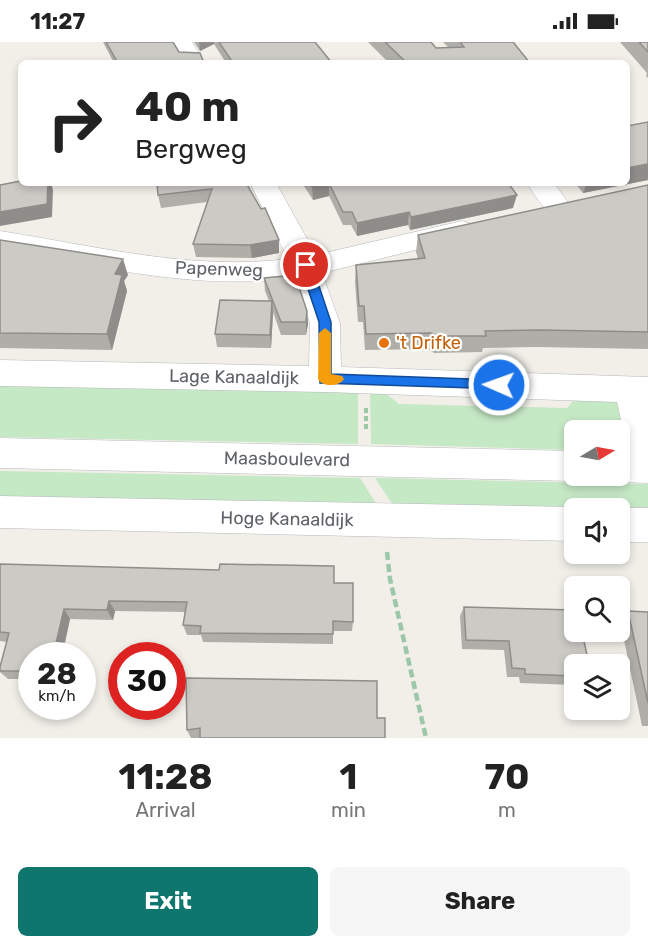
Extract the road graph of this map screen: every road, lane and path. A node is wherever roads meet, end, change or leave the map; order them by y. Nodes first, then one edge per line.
1 (181, 42) edge
2 (192, 60) edge
3 (265, 186) edge
4 (542, 186) edge
5 (559, 208) edge
6 (490, 224) edge
7 (0, 240) edge
8 (306, 265) junction
9 (0, 373) edge
10 (325, 379) junction
11 (367, 380) junction
12 (640, 390) edge
13 (0, 453) edge
14 (366, 460) junction
15 (648, 461) edge
16 (564, 466) edge
17 (630, 467) edge
18 (648, 468) edge
19 (0, 512) edge
20 (391, 522) junction
21 (564, 524) edge
22 (630, 525) edge
23 (648, 525) edge
24 (426, 738) edge

1 - 2 street
3 - 8 street
4 - 5 street
6 - 8 street, Papenweg
7 - 8 street, Papenweg
8 - 10 street
9 - 10 street, Lage Kanaaldijk
10 - 11 street, Lage Kanaaldijk
11 - 12 street, Lage Kanaaldijk
11 - 14 path
12 - 15 street
13 - 14 street, Maasboulevard
14 - 16 street, Maasboulevard
17 - 18 street
19 - 20 street, Hoge Kanaaldijk
20 - 21 street, Hoge Kanaaldijk
20 - 24 path
22 - 23 street

